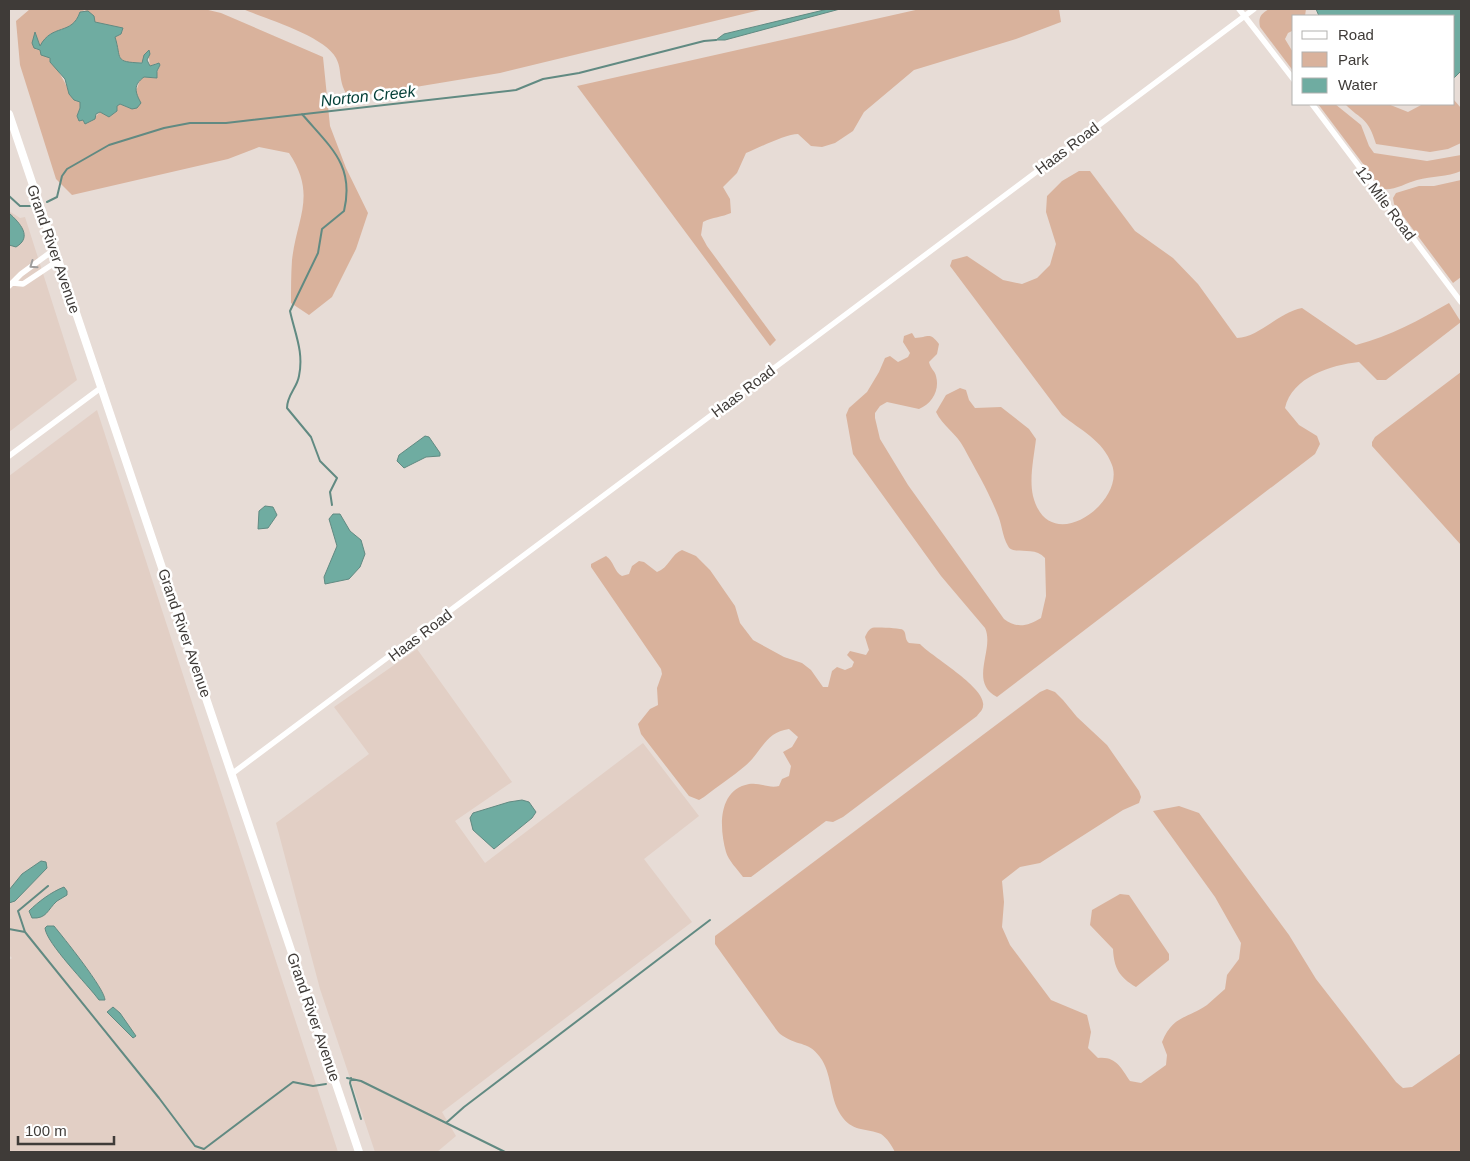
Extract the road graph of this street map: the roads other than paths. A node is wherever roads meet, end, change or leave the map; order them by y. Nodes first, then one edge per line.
1 (1239, 9) edge
2 (1254, 9) edge
3 (1244, 16) junction
4 (1292, 77) edge
5 (1313, 105) edge
6 (9, 114) edge
7 (55, 249) junction
8 (59, 260) junction
9 (11, 284) edge
10 (1461, 302) edge
11 (102, 387) junction
12 (9, 456) edge
13 (233, 773) junction
14 (360, 1152) edge

1 - 3 street
2 - 3 street, Haas Road
3 - 4 street
3 - 13 street, Haas Road
5 - 10 street, 12 Mile Road
6 - 7 main road, Grand River Avenue
7 - 8 main road, Grand River Avenue
7 -> 9 street
8 - 9 street
8 - 11 main road, Grand River Avenue
11 - 12 street
11 - 13 main road, Grand River Avenue
13 - 14 main road, Grand River Avenue

